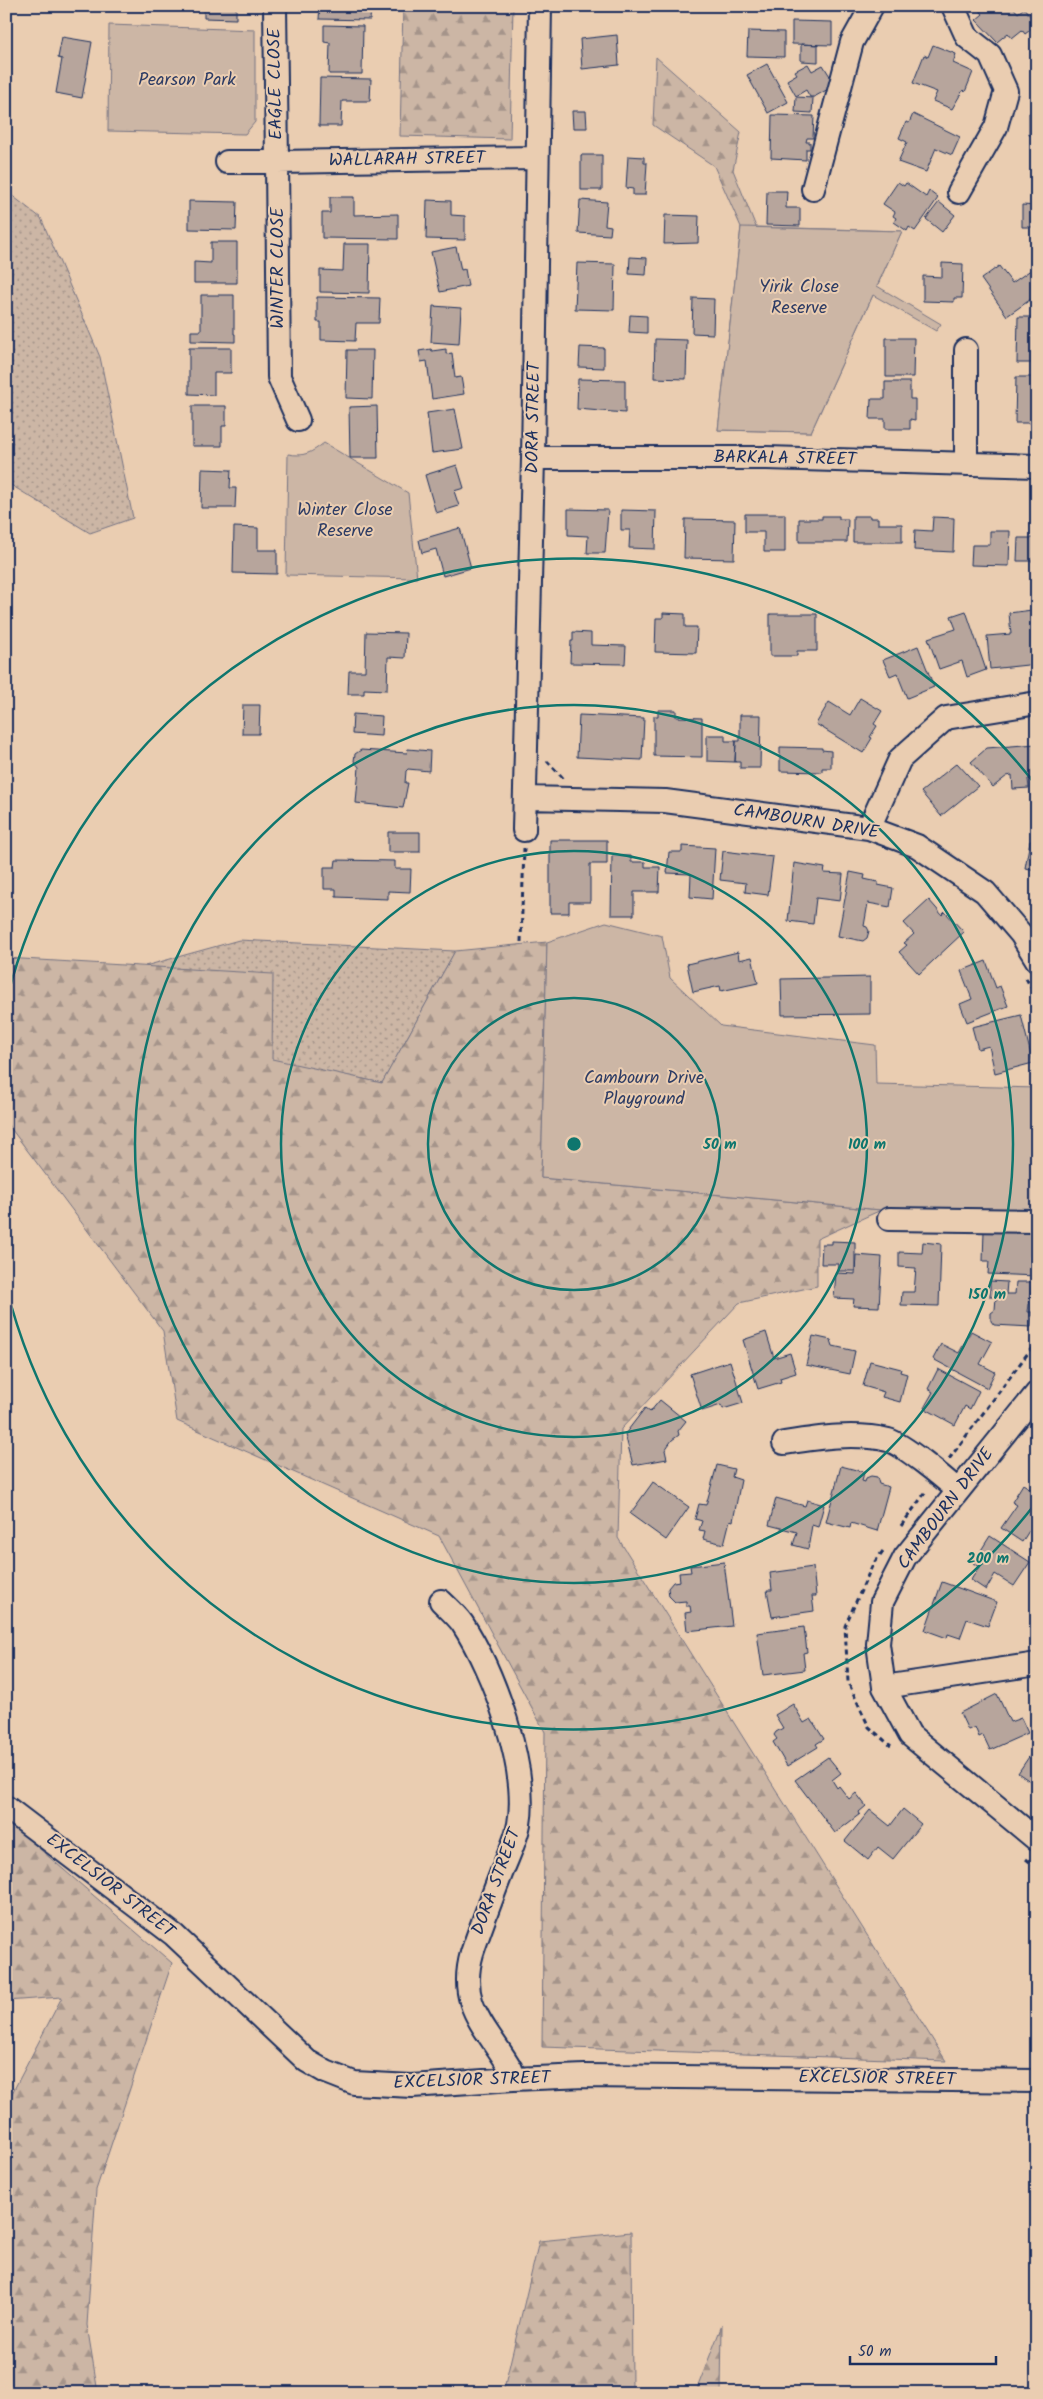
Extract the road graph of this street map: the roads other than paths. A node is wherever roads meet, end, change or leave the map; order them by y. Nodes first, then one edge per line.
1 (275, 6) edge
2 (540, 6) edge
3 (872, 6) edge
4 (953, 6) edge
5 (537, 158) junction
6 (227, 162) dead end
7 (277, 162) junction
8 (813, 189) dead end
9 (959, 192) dead end
10 (966, 350) dead end
11 (298, 420) dead end
12 (533, 458) junction
13 (966, 464) junction
14 (1037, 466) edge
15 (1037, 703) edge
16 (526, 798) junction
17 (869, 828) junction
18 (524, 830) road end
19 (1031, 968) edge
20 (889, 1219) dead end
21 (1037, 1221) edge
22 (1037, 1393) edge
23 (784, 1443) dead end
24 (957, 1490) junction
25 (441, 1600) dead end
26 (1037, 1664) edge
27 (884, 1687) junction
28 (6, 1807) edge
29 (1037, 1840) edge
30 (513, 2078) junction
31 (1037, 2081) edge

1 - 7 street, EAGLE CLOSE
2 - 5 street, DORA STREET
3 - 8 street
4 - 9 street
5 - 7 street, WALLARAH STREET
5 - 12 street, DORA STREET
6 - 7 street
7 - 11 street, WINTER CLOSE
10 - 13 street
12 - 13 street, BARKALA STREET
12 - 16 street, DORA STREET
13 - 14 street, BARKALA STREET
15 - 17 street
16 - 17 street, CAMBOURN DRIVE
16 - 18 street, DORA STREET
17 - 19 street, CAMBOURN DRIVE
20 - 21 street
22 - 24 street, CAMBOURN DRIVE
23 - 24 street
24 - 27 street, CAMBOURN DRIVE
25 - 30 street, DORA STREET
26 - 27 street
27 - 29 street, CAMBOURN DRIVE
28 - 30 street, EXCELSIOR STREET
30 - 31 street, EXCELSIOR STREET

